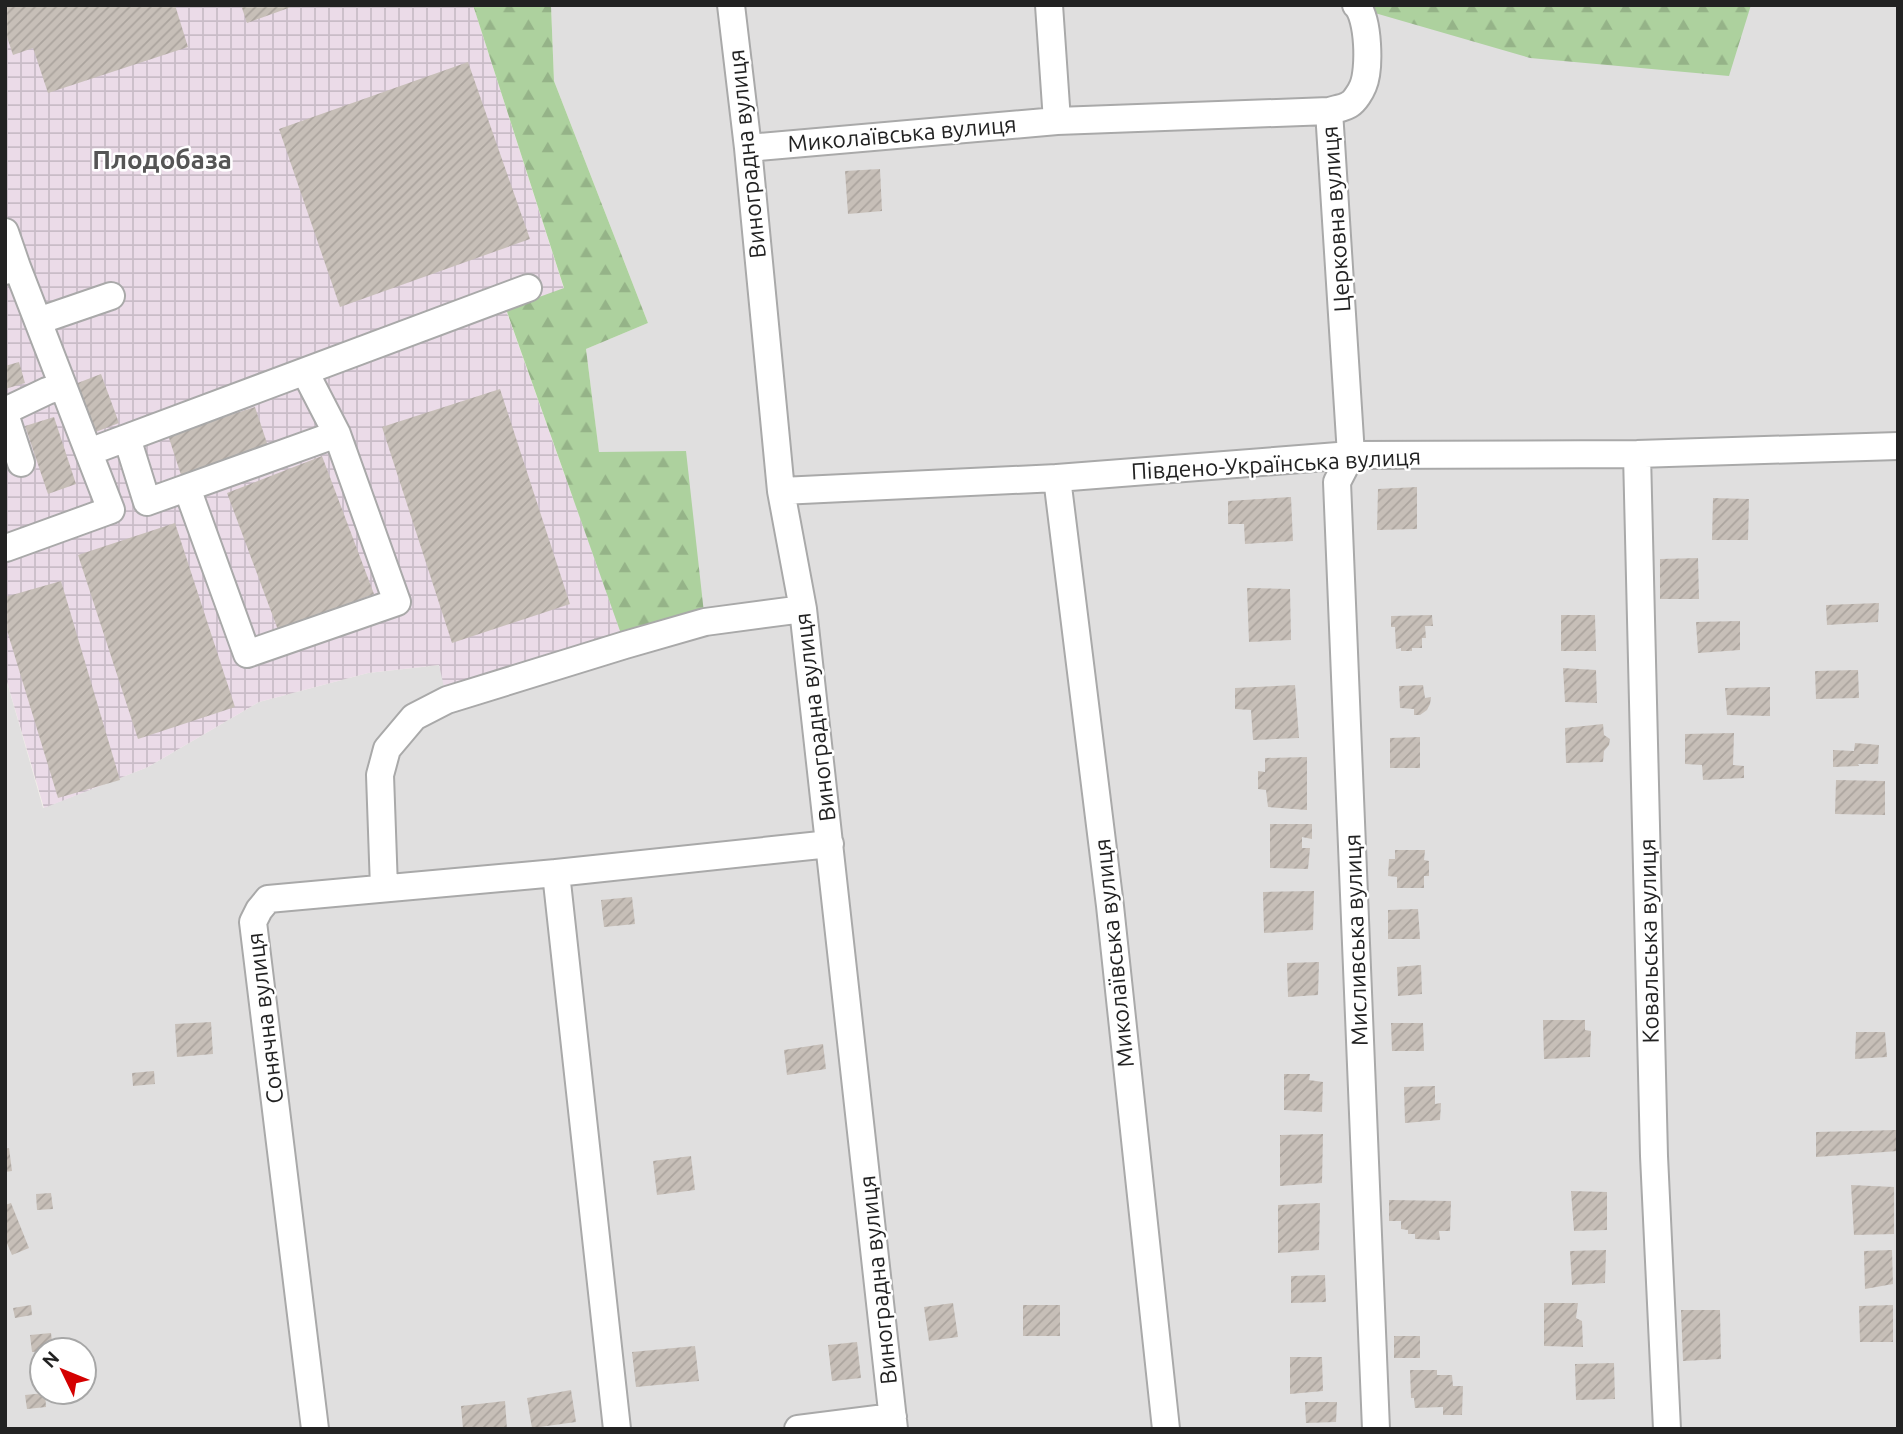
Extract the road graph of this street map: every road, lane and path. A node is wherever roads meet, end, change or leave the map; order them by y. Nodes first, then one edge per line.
1 (732, 5) edge
2 (1049, 5) edge
3 (1356, 5) edge
4 (1329, 111) junction
5 (1057, 121) junction
6 (748, 148) junction
7 (5, 232) edge
8 (11, 269) edge
9 (528, 288) dead end
10 (111, 296) dead end
11 (38, 321) junction
12 (305, 372) junction
13 (62, 386) junction
14 (5, 412) edge
15 (337, 434) junction
16 (127, 438) junction
17 (1898, 446) edge
18 (89, 452) junction
19 (1637, 454) junction
20 (1351, 455) junction
21 (21, 463) dead end
22 (1057, 478) junction
23 (187, 488) junction
24 (781, 491) junction
25 (6, 548) edge
26 (803, 609) junction
27 (830, 844) junction
28 (556, 873) junction
29 (384, 888) junction
30 (893, 1423) edge
31 (315, 1429) edge
32 (617, 1429) edge
33 (798, 1429) edge
34 (1166, 1429) edge
35 (1376, 1429) edge
36 (1667, 1429) edge

1 - 6 street, Виноградна вулиця
2 - 5 street
3 - 4 street, Церковна вулиця
4 - 5 street, Миколаївська вулиця
4 - 20 street, Церковна вулиця
5 - 6 street, Миколаївська вулиця
6 - 24 street, Виноградна вулиця
7 - 8 street
8 - 11 street
9 - 12 street
10 - 11 street
11 - 13 street
12 - 15 street
12 - 16 street
13 - 14 street
13 - 18 street
14 - 21 street
15 - 23 street
15 - 23 street
16 - 18 street
16 - 23 street
17 - 19 street, Південо-Українська вулиця
18 - 25 street
19 - 20 street, Південо-Українська вулиця
19 - 36 street, Ковальська вулиця
20 - 22 street, Південо-Українська вулиця
20 - 35 street, Мисливська вулиця
22 - 24 street, Південо-Українська вулиця
22 - 34 street, Миколаївська вулиця
24 - 26 street, Виноградна вулиця
26 - 27 street, Виноградна вулиця
26 - 29 street
27 - 28 street, Сонячна вулиця
27 - 30 street, Виноградна вулиця
28 - 29 street, Сонячна вулиця
28 - 32 street
29 - 31 street, Сонячна вулиця
30 - 33 street

